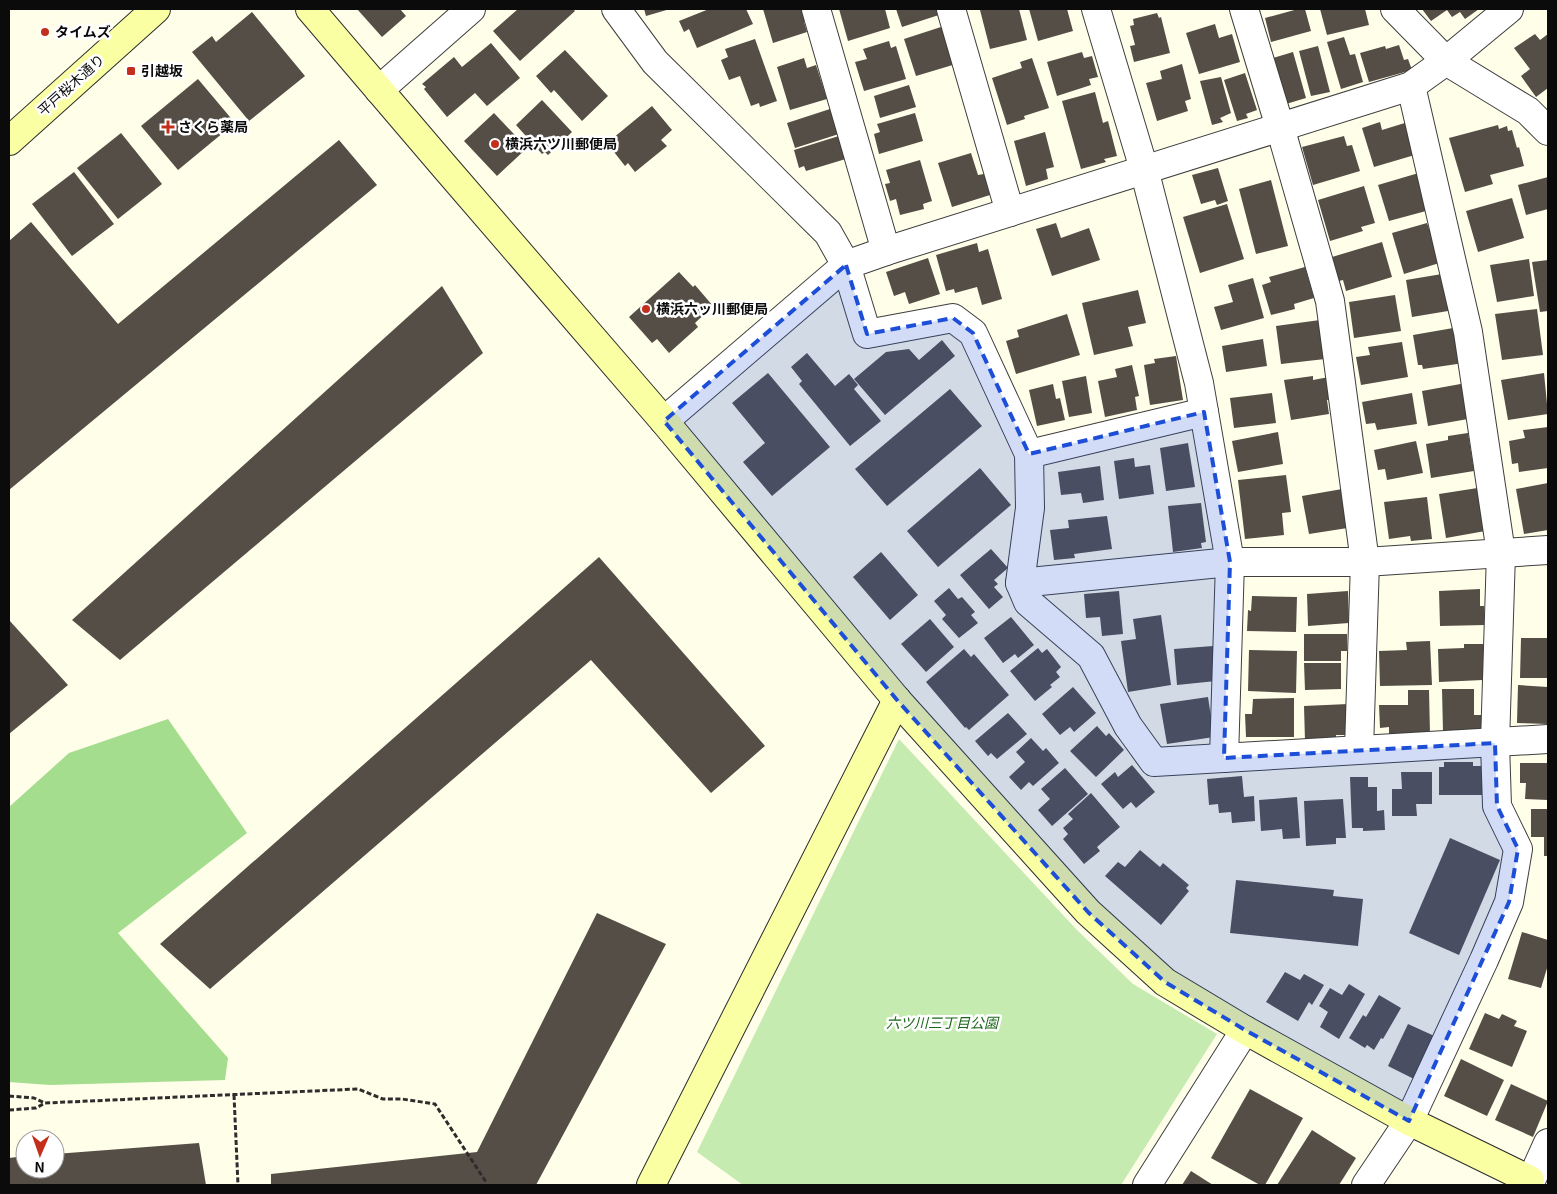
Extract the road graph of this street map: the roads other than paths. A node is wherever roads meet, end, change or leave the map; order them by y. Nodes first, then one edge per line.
1 (156, 9) edge
2 (310, 9) edge
3 (471, 9) edge
4 (616, 9) edge
5 (816, 9) edge
6 (951, 9) edge
7 (1096, 9) edge
8 (1244, 9) edge
9 (1395, 9) edge
10 (1509, 9) edge
11 (1446, 61) junction
12 (1412, 86) junction
13 (379, 90) junction
14 (1280, 127) junction
15 (1548, 131) edge
16 (9, 140) edge
17 (1144, 169) junction
18 (1010, 212) junction
19 (886, 251) junction
20 (846, 265) junction
21 (1204, 412) junction
22 (664, 421) junction
23 (1029, 454) junction
24 (1548, 550) edge
25 (1501, 553) junction
26 (1230, 562) junction
27 (1365, 562) junction
28 (1020, 583) junction
29 (897, 700) junction
30 (1548, 739) edge
31 (1495, 743) junction
32 (1360, 749) junction
33 (1224, 758) junction
34 (1245, 1030) junction
35 (1409, 1121) junction
36 (1548, 1143) edge
37 (1536, 1183) edge
38 (651, 1185) edge
39 (1147, 1185) edge
40 (1366, 1185) edge

1 - 16 street, 平戸桜木通り
2 - 13 street
3 - 13 street
4 - 20 street
5 - 19 street
6 - 18 street
7 - 17 street
8 - 14 street
9 - 11 street
10 - 11 street
11 - 12 street
11 - 15 street
12 - 14 street
12 - 25 street
13 - 22 street
14 - 17 street
14 - 27 street
17 - 18 street
17 - 21 street
18 - 19 street
19 - 20 street
20 - 22 street
20 - 23 street
21 - 23 street
21 - 26 street
22 - 29 street
23 - 28 street
24 - 25 street
25 - 27 street
25 - 31 street
26 - 27 street
26 - 28 street
26 - 33 street
27 - 32 street
28 - 33 street
29 - 34 street
29 - 38 street
30 - 31 street
31 - 32 street
31 - 35 street
32 - 33 street
34 - 35 street
34 - 39 street
35 - 37 street
35 - 40 street
36 - 37 street

